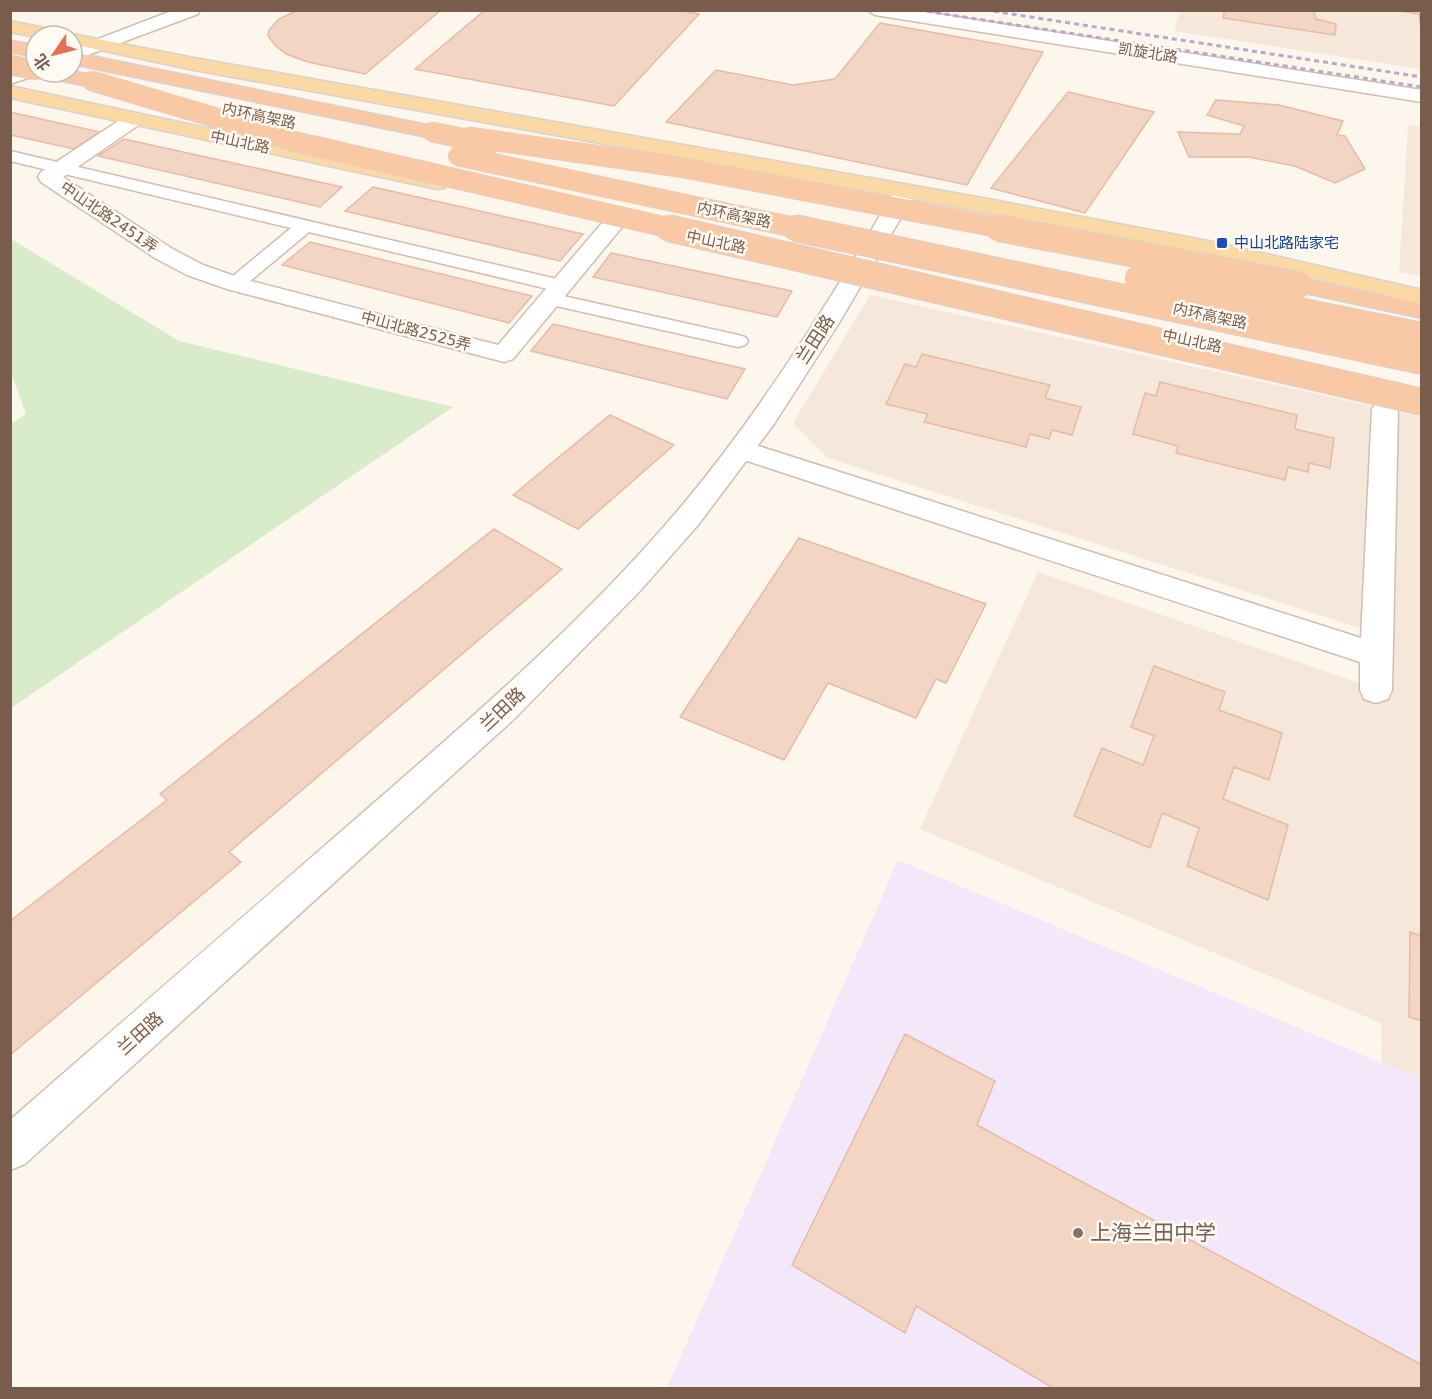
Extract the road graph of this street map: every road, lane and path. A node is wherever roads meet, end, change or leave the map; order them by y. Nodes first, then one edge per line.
1 (192, 10) edge
2 (875, 10) edge
3 (84, 42) edge
4 (100, 45) junction
5 (84, 52) edge
6 (84, 60) edge
7 (84, 79) edge
8 (92, 81) junction
9 (10, 92) edge
10 (1422, 96) edge
11 (133, 120) junction
12 (432, 132) junction
13 (10, 156) edge
14 (62, 168) junction
15 (905, 192) junction
16 (615, 221) junction
17 (305, 226) junction
18 (163, 253) joint
19 (1049, 259) dead end
20 (858, 271) junction
21 (1119, 274) dead end
22 (235, 284) junction
23 (556, 292) junction
24 (1422, 297) edge
25 (1422, 310) edge
26 (1422, 336) edge
27 (738, 341) dead end
28 (1422, 362) edge
29 (1422, 389) edge
30 (1422, 402) edge
31 (1384, 409) dead end
32 (742, 450) junction
33 (1376, 655) junction
34 (1376, 690) dead end
35 (10, 1149) edge

1 - 4 street
2 - 10 street, 凯旋北路
3 - 4 main road
4 - 5 street
4 - 15 main road
6 - 12 highway, 内环高架路
7 - 8 highway, 内环高架路
8 - 28 highway, 内环高架路, bridge
8 - 30 highway, bridge
9 - 11 main road, 中山北路
11 - 14 street, 中山北路2451弄
11 - 16 main road, 中山北路
12 - 19 highway, 内环高架路, bridge
12 - 25 highway, bridge
13 - 14 lane
14 - 17 lane
14 - 18 street, 中山北路2451弄
15 - 20 street, 兰田路
15 - 24 main road
16 - 20 main road, 中山北路
16 - 23 street, 中山北路2525弄
17 - 22 lane
17 - 23 lane
18 - 22 street, 中山北路2525弄
20 - 29 main road, 中山北路
20 - 32 street, 兰田路
21 - 26 highway, 内环高架路, bridge
22 - 23 street, 中山北路2525弄
23 - 27 lane
31 - 33 street
32 - 33 street
32 - 35 street, 兰田路
33 - 34 street

